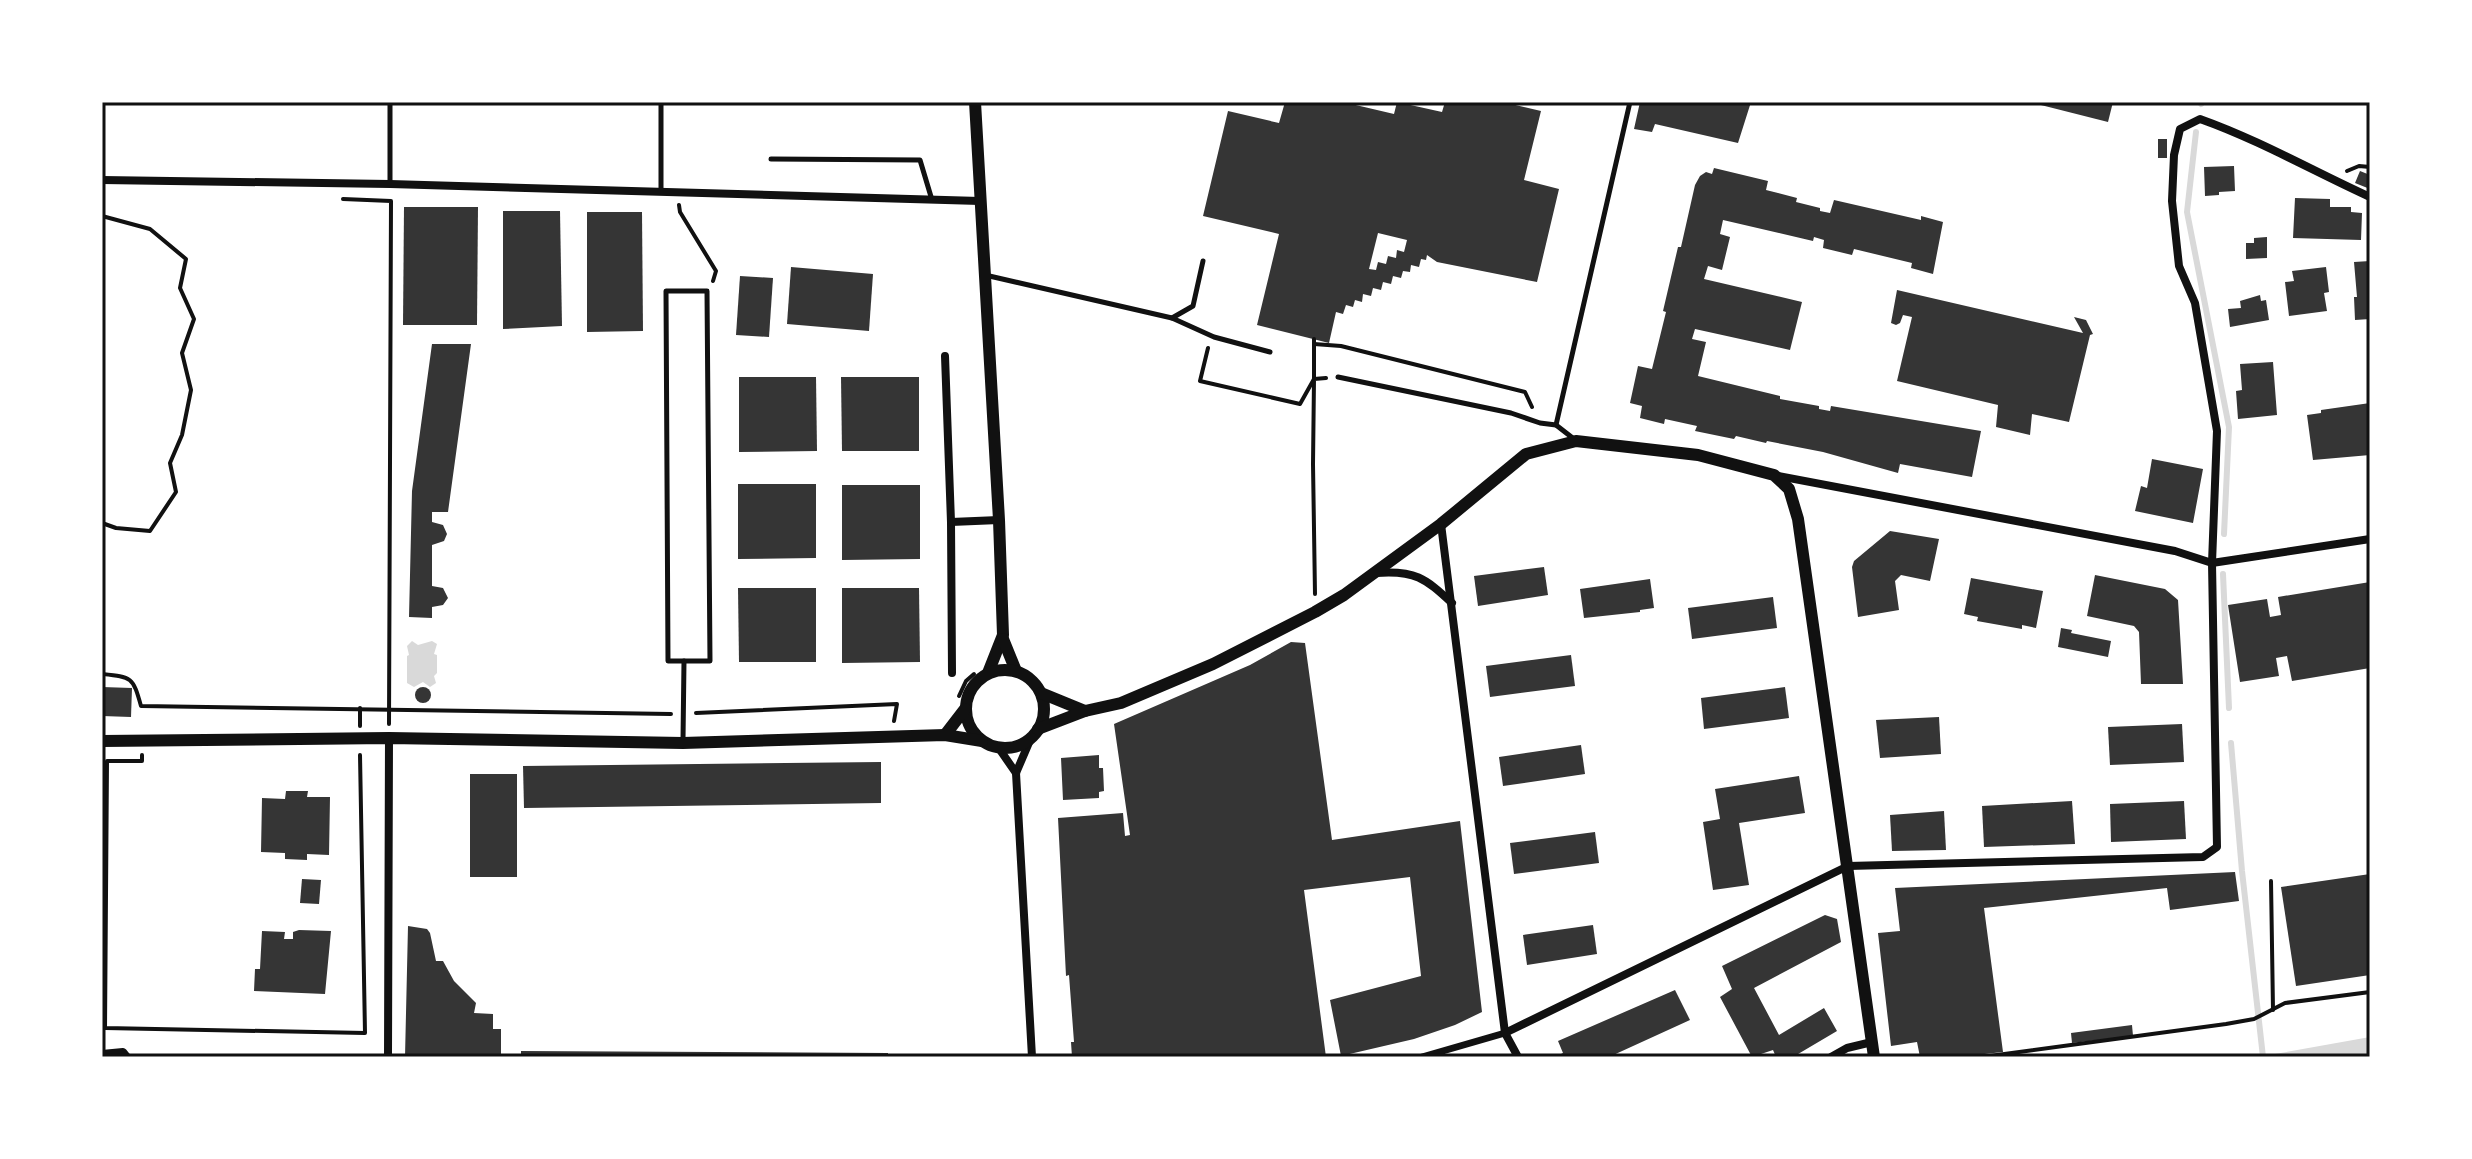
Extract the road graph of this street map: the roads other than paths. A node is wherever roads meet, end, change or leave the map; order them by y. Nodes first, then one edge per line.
1 (390, 102) edge
2 (661, 102) edge
3 (975, 102) edge
4 (1630, 102) edge
5 (771, 159) dead end
6 (102, 180) edge
7 (390, 184) junction
8 (661, 193) junction
9 (2370, 197) edge
10 (932, 201) junction
11 (980, 201) junction
12 (1203, 261) dead end
13 (984, 274) junction
14 (1172, 318) junction
15 (1270, 352) dead end
16 (945, 356) dead end
17 (1338, 377) dead end
18 (1556, 425) junction
19 (1576, 441) junction
20 (1774, 475) junction
21 (999, 520) junction
22 (951, 522) junction
23 (1441, 524) junction
24 (2370, 539) edge
25 (2212, 563) junction
26 (1373, 574) junction
27 (1453, 604) junction
28 (1003, 639) junction
29 (684, 661) junction
30 (985, 669) junction
31 (1016, 671) junction
32 (952, 673) dead end
33 (1041, 693) junction
34 (961, 706) junction
35 (1085, 711) junction
36 (1035, 733) junction
37 (945, 735) junction
38 (389, 738) junction
39 (102, 741) edge
40 (982, 741) junction
41 (683, 743) junction
42 (998, 747) junction
43 (1016, 773) junction
44 (1848, 866) junction
45 (1505, 1033) junction
46 (1872, 1042) junction
47 (102, 1054) edge
48 (127, 1057) edge
49 (388, 1057) edge
50 (1032, 1057) edge
51 (1422, 1057) edge
52 (1518, 1057) edge
53 (1831, 1057) edge
54 (1874, 1057) edge

1 - 7 lane
2 - 8 lane
3 - 11 street
4 - 18 lane
5 - 10 lane
6 - 7 street
7 - 8 street
8 - 10 street
9 - 25 street
10 - 11 street
11 - 13 street
12 - 14 lane
13 - 14 lane
13 - 21 street
14 - 15 lane
16 - 22 street
17 - 18 lane
18 - 19 lane
19 - 20 street
19 - 23 street
20 - 25 street
20 - 44 street
21 - 22 street
21 - 28 street
22 - 32 street
23 - 26 street
23 - 27 street
24 - 25 street
25 - 44 street
26 - 27 street
26 - 35 street
27 - 45 street
28 - 30 street
28 - 31 street
29 - 29 lane
29 - 41 lane
30 - 31 street
30 - 34 street
31 - 33 street
33 - 35 street
33 - 36 street
34 - 37 street
34 - 40 street
35 - 36 street
36 - 42 street
36 - 43 street
37 - 40 street
37 - 41 street
38 - 39 street
38 - 41 street
38 - 49 street
40 - 42 street
42 - 43 street
43 - 50 street
44 - 45 street
44 - 46 street
45 - 51 street
45 - 52 street
46 - 53 street
46 - 54 street
47 - 48 street

